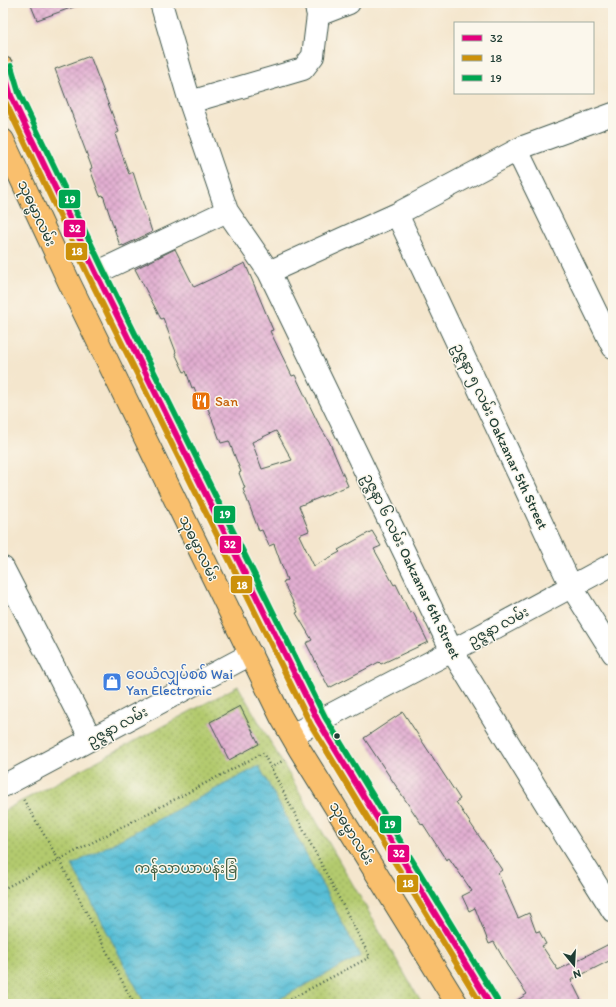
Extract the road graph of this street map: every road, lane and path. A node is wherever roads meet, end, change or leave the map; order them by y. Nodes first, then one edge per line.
1 (161, 3) edge
2 (350, 3) edge
3 (317, 9) edge
4 (3, 68) edge
5 (190, 102) junction
6 (613, 114) edge
7 (3, 140) edge
8 (518, 150) junction
9 (227, 211) junction
10 (397, 214) junction
11 (269, 272) junction
12 (96, 273) junction
13 (613, 347) edge
14 (613, 564) edge
15 (3, 568) edge
16 (571, 586) junction
17 (452, 651) junction
18 (613, 653) edge
19 (251, 654) junction
20 (318, 721) junction
21 (292, 735) junction
22 (91, 739) junction
23 (8, 783) edge
24 (59, 860) junction
25 (3, 889) edge
26 (613, 911) edge
27 (134, 1004) edge
28 (281, 1004) edge
29 (457, 1004) edge
30 (490, 1004) edge

1 - 5 street, ဥဇ္ဇနာ ၆ လမ်း Oakzanar 6th Street
2 - 3 street
3 - 5 street
4 - 12 main road, သုဓမ္မာလမ်း
5 - 9 street, ဥဇ္ဇနာ ၆ လမ်း Oakzanar 6th Street
6 - 8 street
7 - 19 main road, သုဓမ္မာလမ်း
8 - 10 street
8 - 13 street
9 - 11 street, ဥဇ္ဇနာ ၆ လမ်း Oakzanar 6th Street
9 - 12 street
10 - 11 street
10 - 16 street, ဥဇ္ဇနာ ၅ လမ်း Oakzanar 5th Street
11 - 17 street, ဥဇ္ဇနာ ၆ လမ်း Oakzanar 6th Street
12 - 20 main road, သုဓမ္မာလမ်း
14 - 16 street, ဥဇ္ဇနာ လမ်း
15 - 22 street
16 - 17 street, ဥဇ္ဇနာ လမ်း
16 - 18 street, ဥဇ္ဇနာ ၅ လမ်း Oakzanar 5th Street
17 - 20 street, ဥဇ္ဇနာ လမ်း
17 - 26 street, ဥဇ္ဇနာ ၆ လမ်း Oakzanar 6th Street
19 - 21 main road, သုဓမ္မာလမ်း
19 - 22 street, ဥဇ္ဇနာ လမ်း
20 - 21 street, ဥဇ္ဇနာ လမ်း
20 - 30 main road, သုဓမ္မာလမ်း
21 - 29 main road, သုဓမ္မာလမ်း
22 - 23 street, ဥဇ္ဇနာ လမ်း
23 - 24 path
24 - 25 path
24 - 27 path
24 - 28 path

